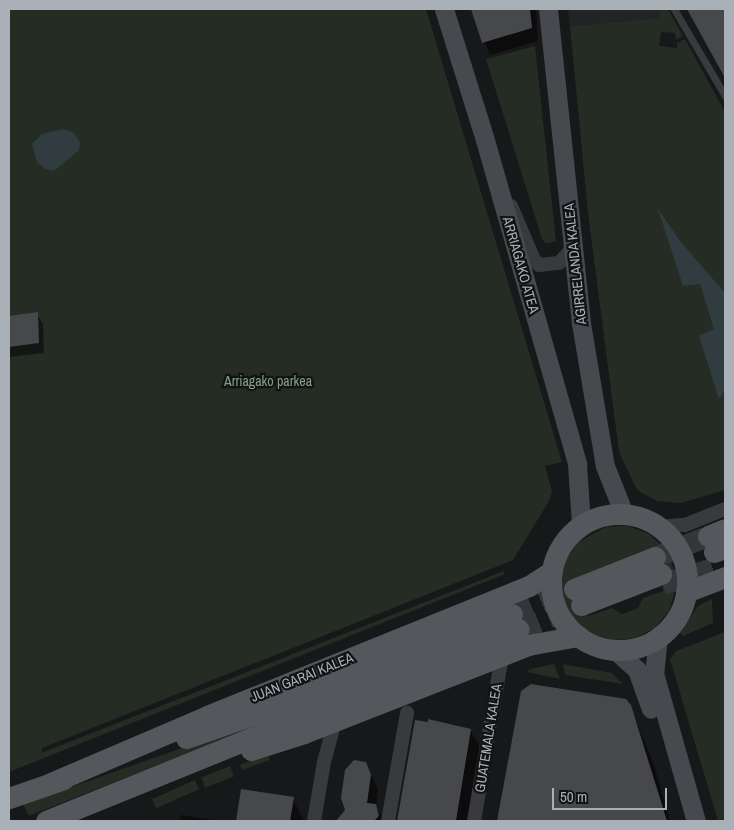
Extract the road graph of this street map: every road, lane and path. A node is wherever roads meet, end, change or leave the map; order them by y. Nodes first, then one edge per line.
1 (444, 9) edge
2 (548, 9) edge
3 (674, 9) edge
4 (725, 96) edge
5 (489, 154) junction
6 (573, 248) junction
7 (725, 509) edge
8 (624, 514) junction
9 (581, 525) junction
10 (660, 527) junction
11 (720, 553) edge
12 (552, 571) junction
13 (659, 572) joint
14 (725, 587) edge
15 (685, 598) junction
16 (578, 636) junction
17 (658, 637) junction
18 (615, 650) junction
19 (502, 655) junction
20 (407, 713) dead end
21 (335, 721) junction
22 (51, 783) junction
23 (123, 790) junction
24 (9, 798) edge
25 (59, 819) edge
26 (314, 821) edge
27 (388, 821) edge
28 (474, 821) edge
29 (685, 821) edge
30 (696, 821) edge

1 - 5 main road, ARRIAGAKO ATEA
2 - 6 main road, AGIRRELANDA KALEA
3 - 4 lane
5 - 6 street
5 - 9 main road, ARRIAGAKO ATEA
6 - 8 main road, AGIRRELANDA KALEA
7 - 10 street
8 - 9 main road
8 - 10 main road
9 - 12 main road
10 - 15 main road
11 - 15 main road
12 - 16 main road
12 - 22 main road, JUAN GARAI KALEA
13 - 13 main road
14 - 15 street
15 - 17 main road
16 - 18 main road
16 - 19 main road, JUAN GARAI KALEA
17 - 18 main road
17 - 30 main road
18 - 29 main road
19 - 21 main road, JUAN GARAI KALEA
19 - 28 street, GUATEMALA KALEA
20 - 27 street
21 - 23 main road, JUAN GARAI KALEA
21 - 26 street
22 - 23 main road, JUAN GARAI KALEA
22 - 24 main road, JUAN GARAI KALEA
23 - 25 main road, JUAN GARAI KALEA

